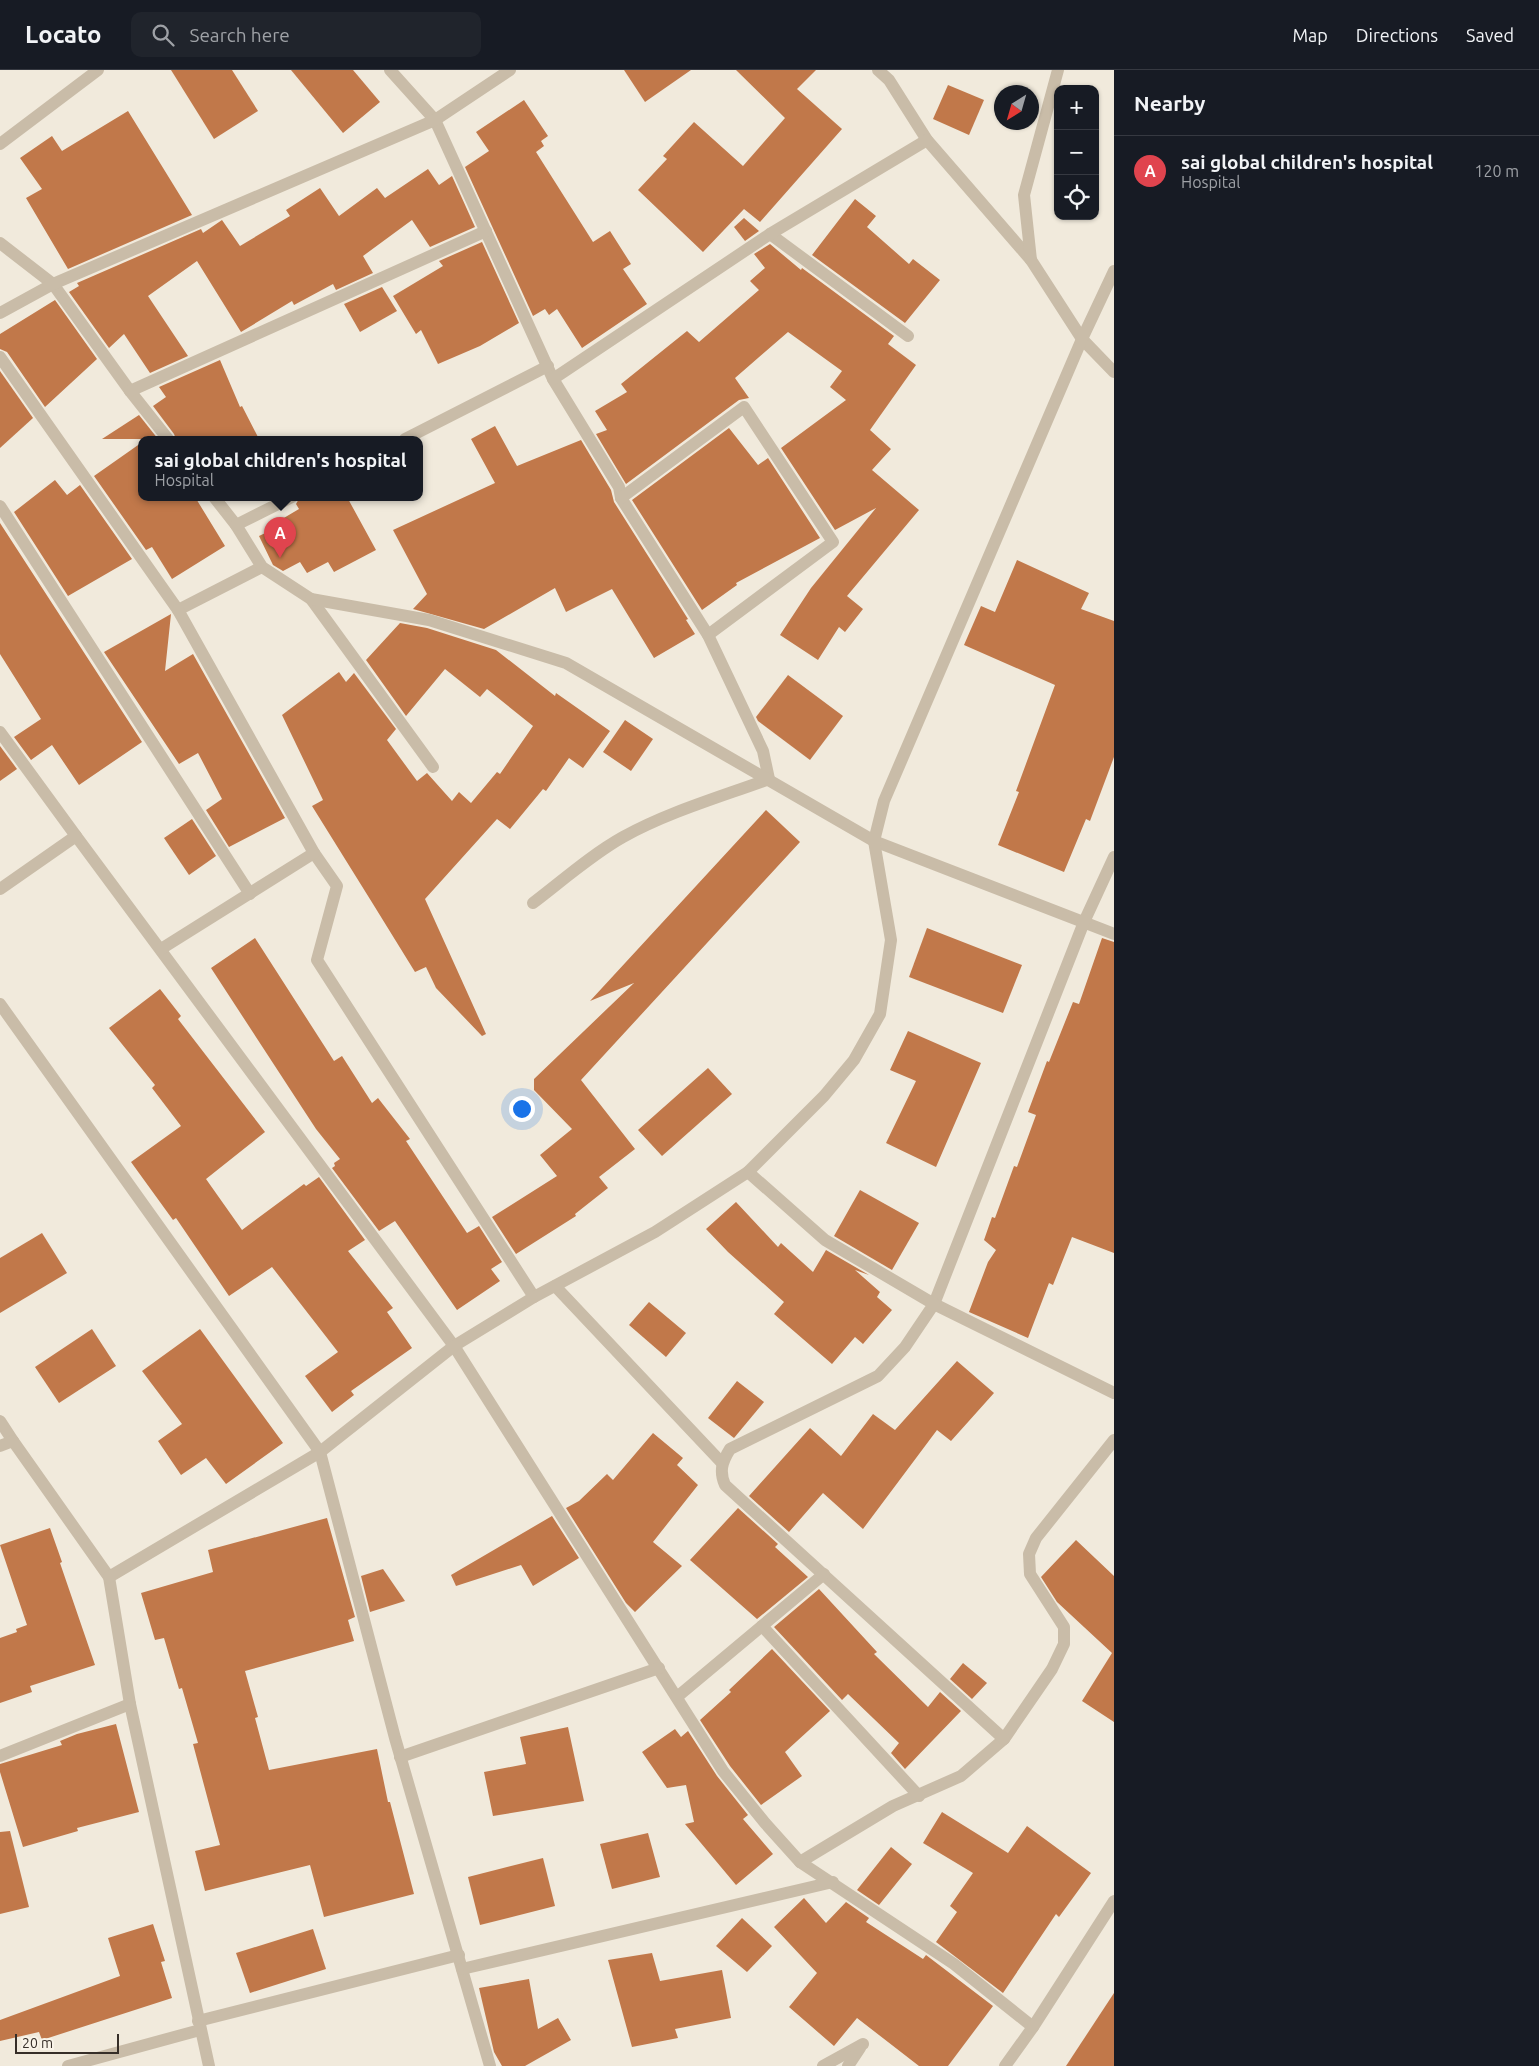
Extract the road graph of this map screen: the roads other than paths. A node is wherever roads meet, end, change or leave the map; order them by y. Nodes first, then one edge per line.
1 (98, 70) edge
2 (390, 70) edge
3 (510, 70) edge
4 (878, 70) edge
5 (1058, 70) edge
6 (890, 75) edge
7 (436, 120) junction
8 (927, 140) junction
9 (0, 144) edge
10 (486, 231) junction
11 (770, 234) junction
12 (0, 243) edge
13 (1031, 260) junction
14 (1114, 271) edge
15 (53, 284) junction
16 (0, 313) edge
17 (908, 336) dead end
18 (1082, 339) junction
19 (0, 357) edge
20 (548, 366) junction
21 (1114, 372) edge
22 (553, 379) junction
23 (130, 391) junction
24 (166, 436) edge
25 (411, 436) edge
26 (621, 498) junction
27 (217, 501) edge
28 (284, 501) edge
29 (0, 506) edge
30 (236, 525) junction
31 (262, 567) junction
32 (311, 599) junction
33 (178, 610) junction
34 (708, 635) junction
35 (0, 732) edge
36 (433, 767) dead end
37 (769, 779) junction
38 (76, 836) junction
39 (874, 841) junction
40 (314, 853) junction
41 (1114, 857) edge
42 (0, 888) edge
43 (250, 894) junction
44 (533, 903) dead end
45 (1084, 922) junction
46 (1114, 934) edge
47 (161, 949) junction
48 (0, 1004) edge
49 (748, 1172) junction
50 (555, 1286) junction
51 (534, 1297) junction
52 (934, 1304) junction
53 (454, 1346) junction
54 (1114, 1393) edge
55 (0, 1421) edge
56 (1114, 1440) edge
57 (13, 1442) junction
58 (0, 1446) edge
59 (320, 1452) junction
60 (722, 1463) junction
61 (824, 1574) junction
62 (109, 1577) junction
63 (762, 1626) junction
64 (659, 1668) junction
65 (677, 1697) junction
66 (130, 1704) junction
67 (1004, 1739) junction
68 (0, 1756) edge
69 (400, 1757) junction
70 (919, 1796) junction
71 (800, 1862) junction
72 (833, 1882) junction
73 (1114, 1901) edge
74 (458, 1955) junction
75 (462, 1969) junction
76 (199, 2026) junction
77 (1033, 2027) junction
78 (68, 2066) edge
79 (209, 2066) edge
80 (490, 2066) edge
81 (823, 2066) edge
82 (848, 2066) edge
83 (1005, 2066) edge

1 - 9 street
2 - 7 street
3 - 7 street
4 - 6 street
5 - 13 street
6 - 8 street
7 - 10 street
7 - 15 street
8 - 11 street
8 - 13 street
10 - 20 street
10 - 23 street
11 - 17 street
11 - 22 street
12 - 15 street
13 - 18 street
14 - 18 street
15 - 16 street
15 - 23 street
18 - 21 street
18 - 39 street
19 - 33 street
20 - 22 street
20 - 25 street
22 - 26 street
23 - 24 street
26 - 34 street
26 - 34 street
27 - 30 street
28 - 30 street
29 - 43 street
30 - 31 street
31 - 32 street
31 - 33 street
32 - 36 street
32 - 37 street
33 - 40 street
34 - 37 street
35 - 38 street
37 - 39 street
37 - 44 street
38 - 42 street
38 - 47 street
39 - 45 street
39 - 49 street
40 - 43 street
40 - 51 street
41 - 45 street
43 - 47 street
45 - 46 street
45 - 52 street
47 - 53 street
48 - 59 street
49 - 50 street
49 - 52 street
50 - 51 street
50 - 60 street
51 - 53 street
52 - 54 street
52 - 60 street
53 - 59 street
53 - 64 street
55 - 57 street
56 - 67 street
57 - 58 street
57 - 62 street
59 - 62 street
59 - 69 street
60 - 61 street
61 - 63 street
61 - 67 street
62 - 66 street
63 - 65 street
63 - 70 street
64 - 65 street
64 - 69 street
65 - 71 street
66 - 68 street
66 - 76 street
67 - 70 street
69 - 74 street
70 - 71 street
71 - 72 street
72 - 75 street
72 - 77 street
73 - 77 street
74 - 75 street
74 - 76 street
75 - 80 street
76 - 78 street
76 - 79 street
77 - 83 street
81 - 82 street

